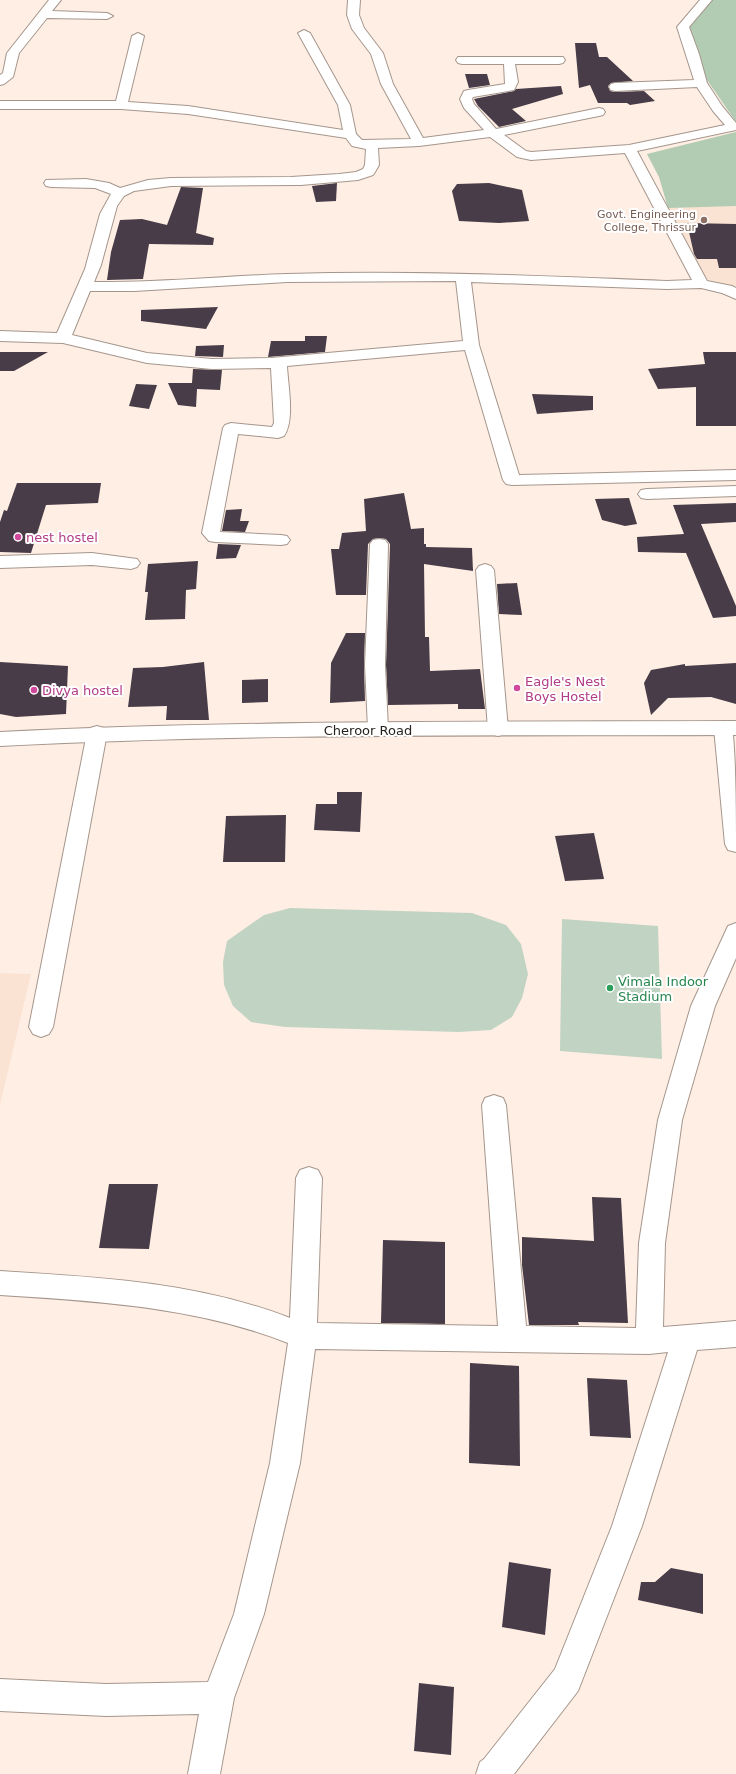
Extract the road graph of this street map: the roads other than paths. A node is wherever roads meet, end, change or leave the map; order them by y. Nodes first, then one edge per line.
1 (55, 0) edge
2 (354, 0) edge
3 (706, 0) edge
4 (43, 14) junction
5 (107, 16) dead end
6 (304, 33) dead end
7 (138, 36) dead end
8 (462, 60) dead end
9 (509, 60) junction
10 (559, 60) dead end
11 (0, 81) edge
12 (700, 83) junction
13 (615, 87) dead end
14 (0, 104) edge
15 (121, 105) junction
16 (599, 112) dead end
17 (493, 133) junction
18 (350, 135) junction
19 (419, 142) junction
20 (372, 145) junction
21 (629, 149) junction
22 (51, 183) dead end
23 (120, 192) junction
24 (463, 278) junction
25 (701, 284) junction
26 (85, 286) junction
27 (736, 295) edge
28 (0, 336) edge
29 (63, 338) junction
30 (470, 345) junction
31 (279, 362) junction
32 (736, 475) edge
33 (736, 491) edge
34 (647, 494) dead end
35 (281, 540) dead end
36 (379, 544) dead end
37 (0, 562) edge
38 (132, 563) dead end
39 (485, 570) dead end
40 (730, 728) edge
41 (498, 729) junction
42 (378, 730) junction
43 (97, 733) junction
44 (0, 739) edge
45 (736, 844) edge
46 (736, 932) edge
47 (41, 1027) dead end
48 (494, 1105) dead end
49 (309, 1178) dead end
50 (0, 1283) edge
51 (736, 1334) edge
52 (303, 1336) junction
53 (687, 1337) junction
54 (513, 1339) junction
55 (649, 1341) junction
56 (0, 1695) edge
57 (218, 1698) junction
58 (204, 1774) edge
59 (492, 1774) edge

1 - 4 street
2 - 19 street
3 - 12 street
4 - 5 street
4 - 11 street
6 - 18 street
7 - 15 street
8 - 9 street
9 - 10 street
9 - 17 street
12 - 13 street
12 - 21 street
14 - 15 street
15 - 18 street
16 - 17 street
17 - 19 street
17 - 21 street
18 - 20 street
19 - 20 street
20 - 23 street
21 - 25 street
22 - 23 street
23 - 26 street
24 - 25 street
24 - 26 street
24 - 30 street
25 - 27 street
26 - 29 street
28 - 29 street
29 - 31 street
30 - 31 street
30 - 32 street
31 - 35 street
33 - 34 street
36 - 42 street
37 - 38 street
39 - 41 street
40 - 41 street, Cheroor Road
40 - 45 street
41 - 42 street, Cheroor Road
42 - 43 street, Cheroor Road
43 - 44 street, Cheroor Road
43 - 47 street
46 - 55 street
48 - 54 street
49 - 52 street
50 - 52 street
51 - 53 street
52 - 54 street
52 - 57 street
53 - 55 street
53 - 59 street
54 - 55 street
56 - 57 street
57 - 58 street

